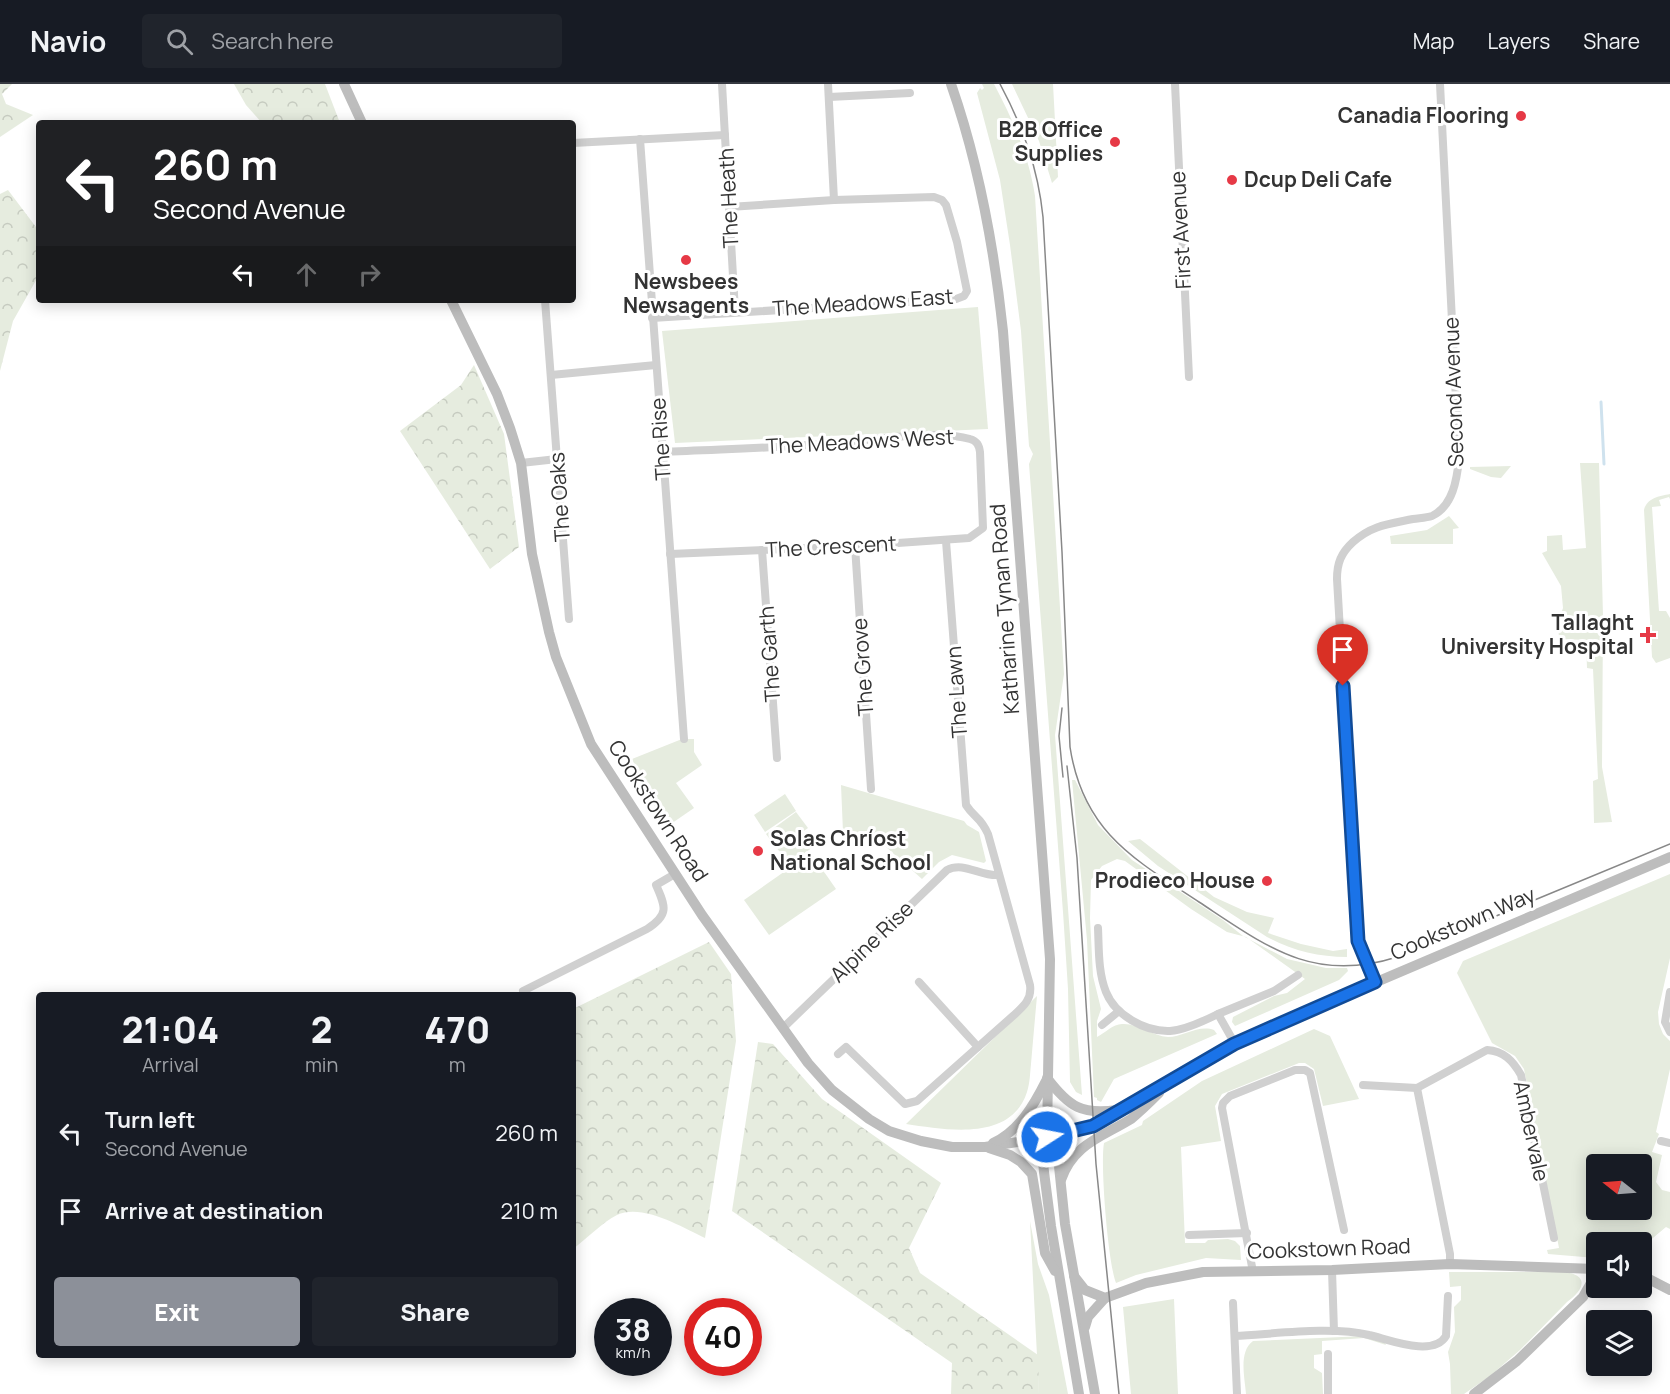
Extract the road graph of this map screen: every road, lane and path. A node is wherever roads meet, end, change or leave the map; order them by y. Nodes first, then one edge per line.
1 (344, 84) edge
2 (722, 84) edge
3 (828, 84) edge
4 (951, 84) edge
5 (1175, 84) edge
6 (1440, 84) edge
7 (909, 93) dead end
8 (829, 97) junction
9 (361, 120) edge
10 (725, 135) junction
11 (640, 140) junction
12 (576, 143) edge
13 (834, 200) junction
14 (729, 207) junction
15 (452, 303) edge
16 (545, 303) edge
17 (735, 311) junction
18 (652, 318) junction
19 (656, 365) junction
20 (551, 375) junction
21 (1189, 376) dead end
22 (662, 452) junction
23 (557, 459) junction
24 (521, 463) junction
25 (984, 522) joint
26 (946, 541) junction
27 (855, 546) junction
28 (762, 550) junction
29 (670, 554) junction
30 (569, 619) dead end
31 (684, 739) dead end
32 (777, 758) dead end
33 (871, 789) dead end
34 (1670, 858) edge
35 (675, 874) junction
36 (999, 875) junction
37 (1098, 928) dead end
38 (1298, 975) dead end
39 (918, 982) dead end
40 (1375, 982) junction
41 (524, 991) dead end
42 (1670, 992) edge
43 (1119, 1011) junction
44 (1218, 1014) junction
45 (1102, 1025) dead end
46 (784, 1027) junction
47 (1670, 1032) edge
48 (1234, 1044) junction
49 (978, 1047) junction
50 (838, 1054) dead end
51 (1047, 1078) junction
52 (1168, 1084) junction
53 (1362, 1085) dead end
54 (1417, 1088) junction
55 (1120, 1110) junction
56 (1047, 1137) junction
57 (985, 1147) junction
58 (1060, 1183) junction
59 (1344, 1230) dead end
60 (1247, 1233) junction
61 (1189, 1235) dead end
62 (1554, 1238) dead end
63 (1450, 1264) junction
64 (1586, 1269) edge
65 (1332, 1270) junction
66 (1253, 1272) junction
67 (1074, 1276) junction
68 (1060, 1279) junction
69 (1652, 1281) edge
70 (1670, 1290) edge
71 (1586, 1293) edge
72 (1448, 1296) dead end
73 (1105, 1298) junction
74 (1233, 1303) dead end
75 (1084, 1331) junction
76 (1334, 1331) junction
77 (1235, 1336) junction
78 (1328, 1354) dead end
79 (1079, 1394) edge
80 (1095, 1394) edge
81 (1237, 1394) edge
82 (1328, 1394) edge
83 (1474, 1394) edge

1 - 9 street
2 - 10 street, The Heath
3 - 8 street
4 - 51 street, Katharine Tynan Road
5 - 21 street, First Avenue
6 - 40 street, Second Avenue
7 - 8 street
8 - 13 street
10 - 11 street
10 - 14 street, The Heath
11 - 12 street
11 - 18 street, The Rise
13 - 14 street
13 - 17 street, The Meadows East
14 - 17 street, The Heath
15 - 24 street, Cookstown Road
16 - 20 street, The Oaks
17 - 18 street, The Meadows East
18 - 19 street, The Rise
19 - 20 street
19 - 22 street, The Rise
20 - 23 street, The Oaks
22 - 25 street, The Meadows West
22 - 29 street, The Rise
23 - 24 street
23 - 30 street, The Oaks
24 - 35 street, Cookstown Road
25 - 26 street, The Crescent
26 - 27 street, The Crescent
26 - 36 street, The Lawn
27 - 28 street, The Crescent
27 - 33 street, The Grove
28 - 29 street, The Crescent
28 - 32 street, The Garth
29 - 31 street, The Rise
34 - 40 street, Cookstown Way
35 - 41 street
35 - 46 street, Cookstown Road
36 - 46 street, Alpine Rise
36 - 49 street
37 - 43 street
38 - 44 street
39 - 49 street
40 - 48 street, Cookstown Way
42 - 47 street
43 - 44 street
43 - 45 street
44 - 48 street
46 - 57 street, Cookstown Road
48 - 52 street, Cookstown Way
49 - 50 street
51 - 55 street
51 - 56 street, Katharine Tynan Road
51 - 57 street
52 - 55 street, Cookstown Way
52 - 58 street
53 - 54 street
54 - 62 street, Ambervale
54 - 63 street
55 - 56 street, Cookstown Way
56 - 57 street, Cookstown Road
56 - 58 street, Katharine Tynan Road
56 - 68 street, Katharine Tynan Road
57 - 68 street
58 - 67 street, Katharine Tynan Road
59 - 60 street
60 - 61 street
60 - 66 street
63 - 64 street, Cookstown Road
63 - 65 street, Cookstown Road
65 - 66 street, Cookstown Road
65 - 76 street
66 - 73 street, Cookstown Road
67 - 73 street
67 - 75 street, Katharine Tynan Road
68 - 79 street, Katharine Tynan Road
69 - 70 street
71 - 83 street
72 - 76 street
73 - 75 street
74 - 77 street
75 - 80 street, Katharine Tynan Road
76 - 77 street
77 - 81 street
78 - 82 street

